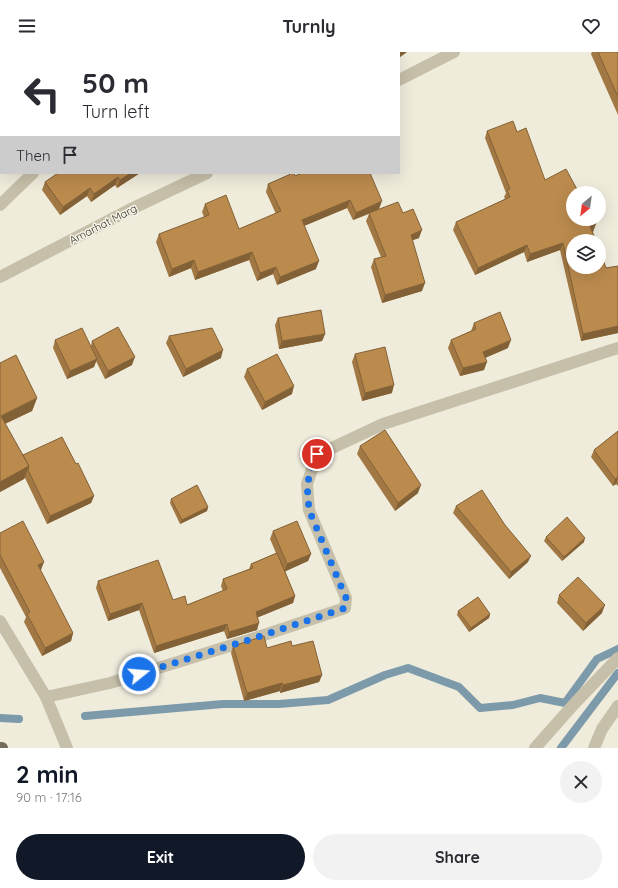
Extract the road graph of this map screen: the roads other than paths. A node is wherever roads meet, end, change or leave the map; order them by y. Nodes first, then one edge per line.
1 (454, 52) edge
2 (400, 79) edge
3 (32, 174) edge
4 (205, 174) edge
5 (0, 205) edge
6 (0, 277) edge
7 (618, 348) edge
8 (0, 621) edge
9 (618, 658) edge
10 (46, 697) junction
11 (618, 706) edge
12 (67, 748) edge
13 (535, 748) edge
14 (594, 748) edge

1 - 2 street
3 - 5 street
4 - 6 street, Amarhat Marg
7 - 10 street
8 - 10 street
9 - 13 street
10 - 12 street
11 - 14 street

